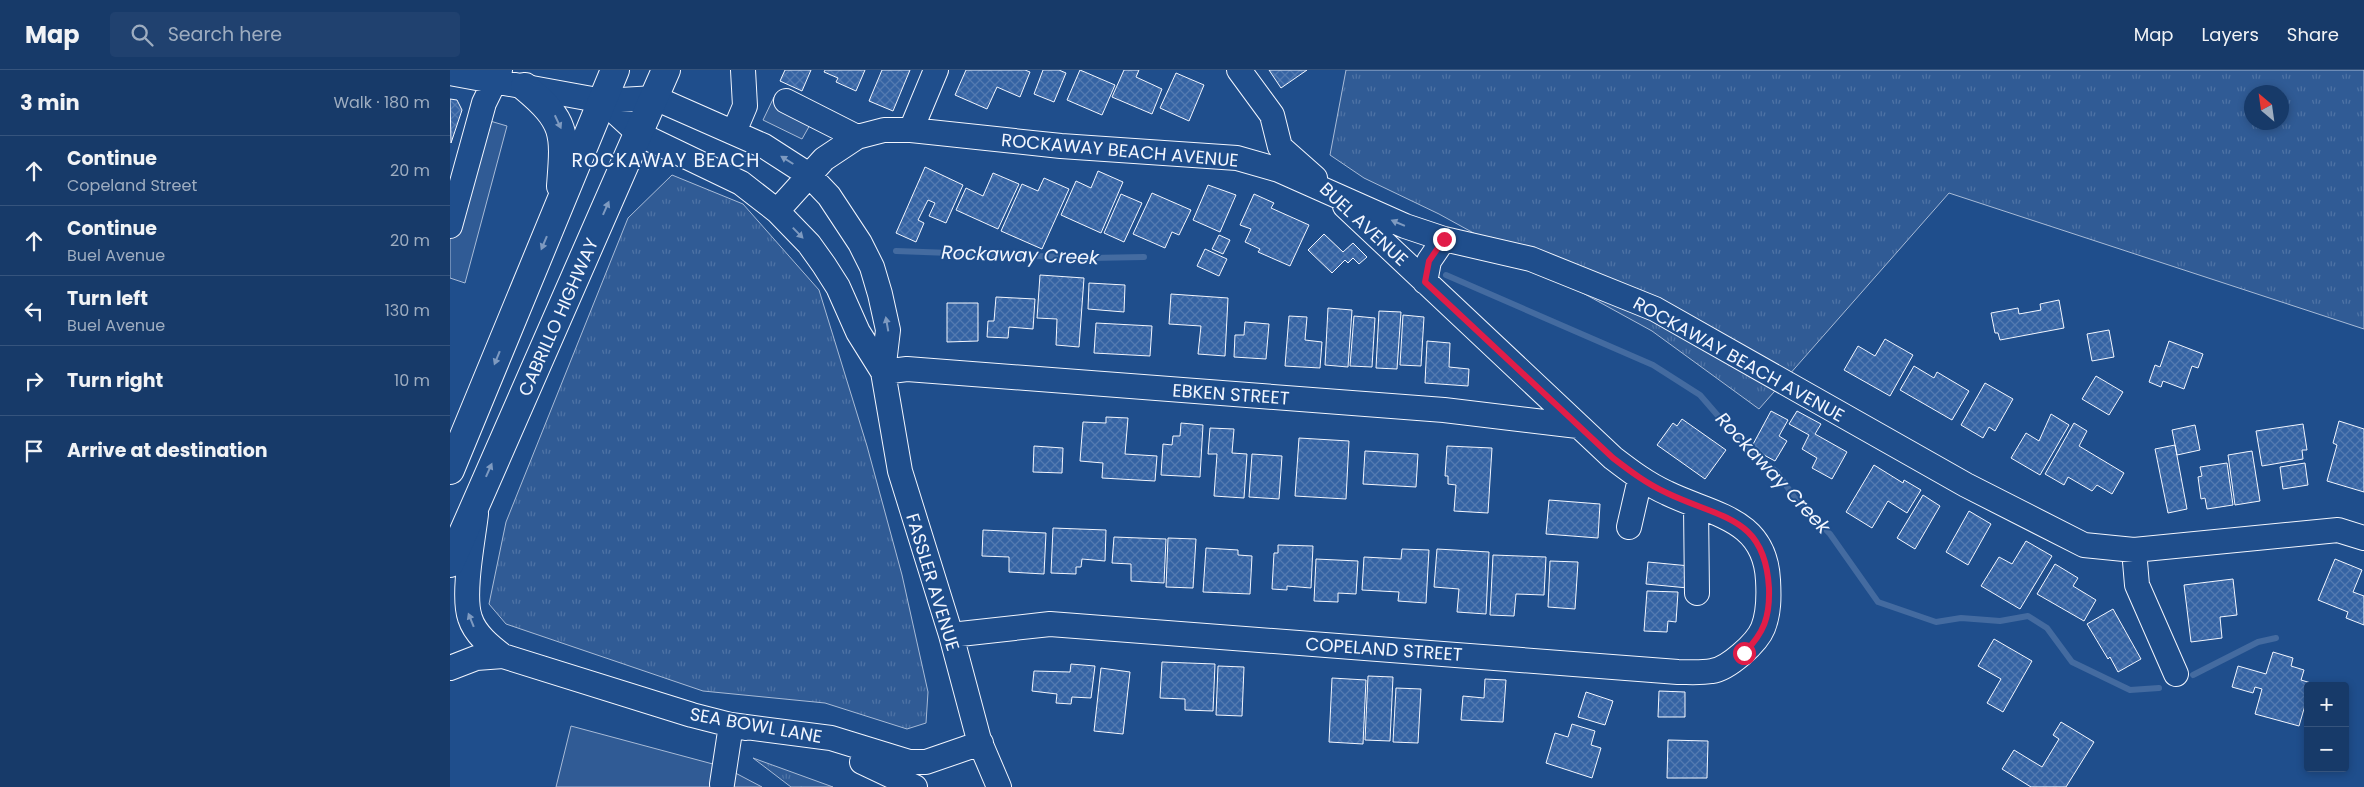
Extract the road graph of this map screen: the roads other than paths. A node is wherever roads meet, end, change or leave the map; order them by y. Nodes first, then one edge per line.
1 (615, 70) edge
2 (666, 70) edge
3 (743, 70) edge
4 (936, 70) edge
5 (1239, 70) edge
6 (450, 73) edge
7 (498, 75) edge
8 (526, 87) junction
9 (655, 98) junction
10 (603, 101) junction
11 (786, 101) dead end
12 (911, 130) junction
13 (734, 132) junction
14 (639, 134) junction
15 (858, 137) junction
16 (809, 175) junction
17 (1332, 194) junction
18 (560, 205) junction
19 (777, 211) junction
20 (450, 226) edge
21 (1444, 239) junction
22 (1425, 282) junction
23 (883, 372) junction
24 (1578, 426) junction
25 (450, 470) edge
26 (1640, 479) junction
27 (479, 494) junction
28 (1696, 506) junction
29 (1629, 527) dead end
30 (2364, 538) edge
31 (2134, 550) junction
32 (450, 563) edge
33 (1769, 592) joint
34 (1697, 593) dead end
35 (951, 635) junction
36 (503, 656) junction
37 (450, 668) edge
38 (2176, 674) dead end
39 (731, 724) junction
40 (981, 743) junction
41 (722, 784) dead end
42 (915, 787) edge
43 (1000, 787) edge

1 - 10 highway
2 - 9 highway, CABRILLO HIGHWAY
3 - 13 street
4 - 12 street
5 - 17 street, BUEL AVENUE
6 - 7 street
7 - 8 street
7 - 20 street
8 - 10 street
8 -> 18 highway
9 - 10 street, FASSLER AVENUE
9 - 13 street, FASSLER AVENUE
9 - 14 highway, CABRILLO HIGHWAY
10 - 14 street, FASSLER AVENUE
10 - 18 highway
11 - 15 street
12 - 15 street, ROCKAWAY BEACH AVENUE
12 - 17 street, ROCKAWAY BEACH AVENUE
16 -> 13 street, FASSLER AVENUE
14 - 19 street, FASSLER AVENUE
27 -> 14 highway, CABRILLO HIGHWAY
15 - 16 street, ROCKAWAY BEACH AVENUE
16 - 19 street, ROCKAWAY BEACH AVENUE
23 -> 16 street, FASSLER AVENUE
21 -> 17 street, ROCKAWAY BEACH AVENUE
17 - 22 street, BUEL AVENUE
18 -> 25 highway
19 -> 23 street, FASSLER AVENUE
21 - 22 street
21 - 31 street, ROCKAWAY BEACH AVENUE
22 - 24 street, BUEL AVENUE
23 - 24 street, EBKEN STREET
23 - 35 street, FASSLER AVENUE
24 - 26 street, BUEL AVENUE
26 - 28 street, BUEL AVENUE
26 - 29 street
27 - 32 highway, CABRILLO HIGHWAY
36 -> 27 street, SEA BOWL LANE
28 - 33 street, BUEL AVENUE
28 - 34 street
30 - 31 street, ROCKAWAY BEACH AVENUE
31 - 38 street
33 - 35 street, COPELAND STREET
35 - 40 street, FASSLER AVENUE
36 - 37 street, SEA BOWL LANE
36 - 39 street, SEA BOWL LANE
39 - 40 street, SEA BOWL LANE
39 - 41 street
39 - 42 street
40 - 43 street, FASSLER AVENUE

